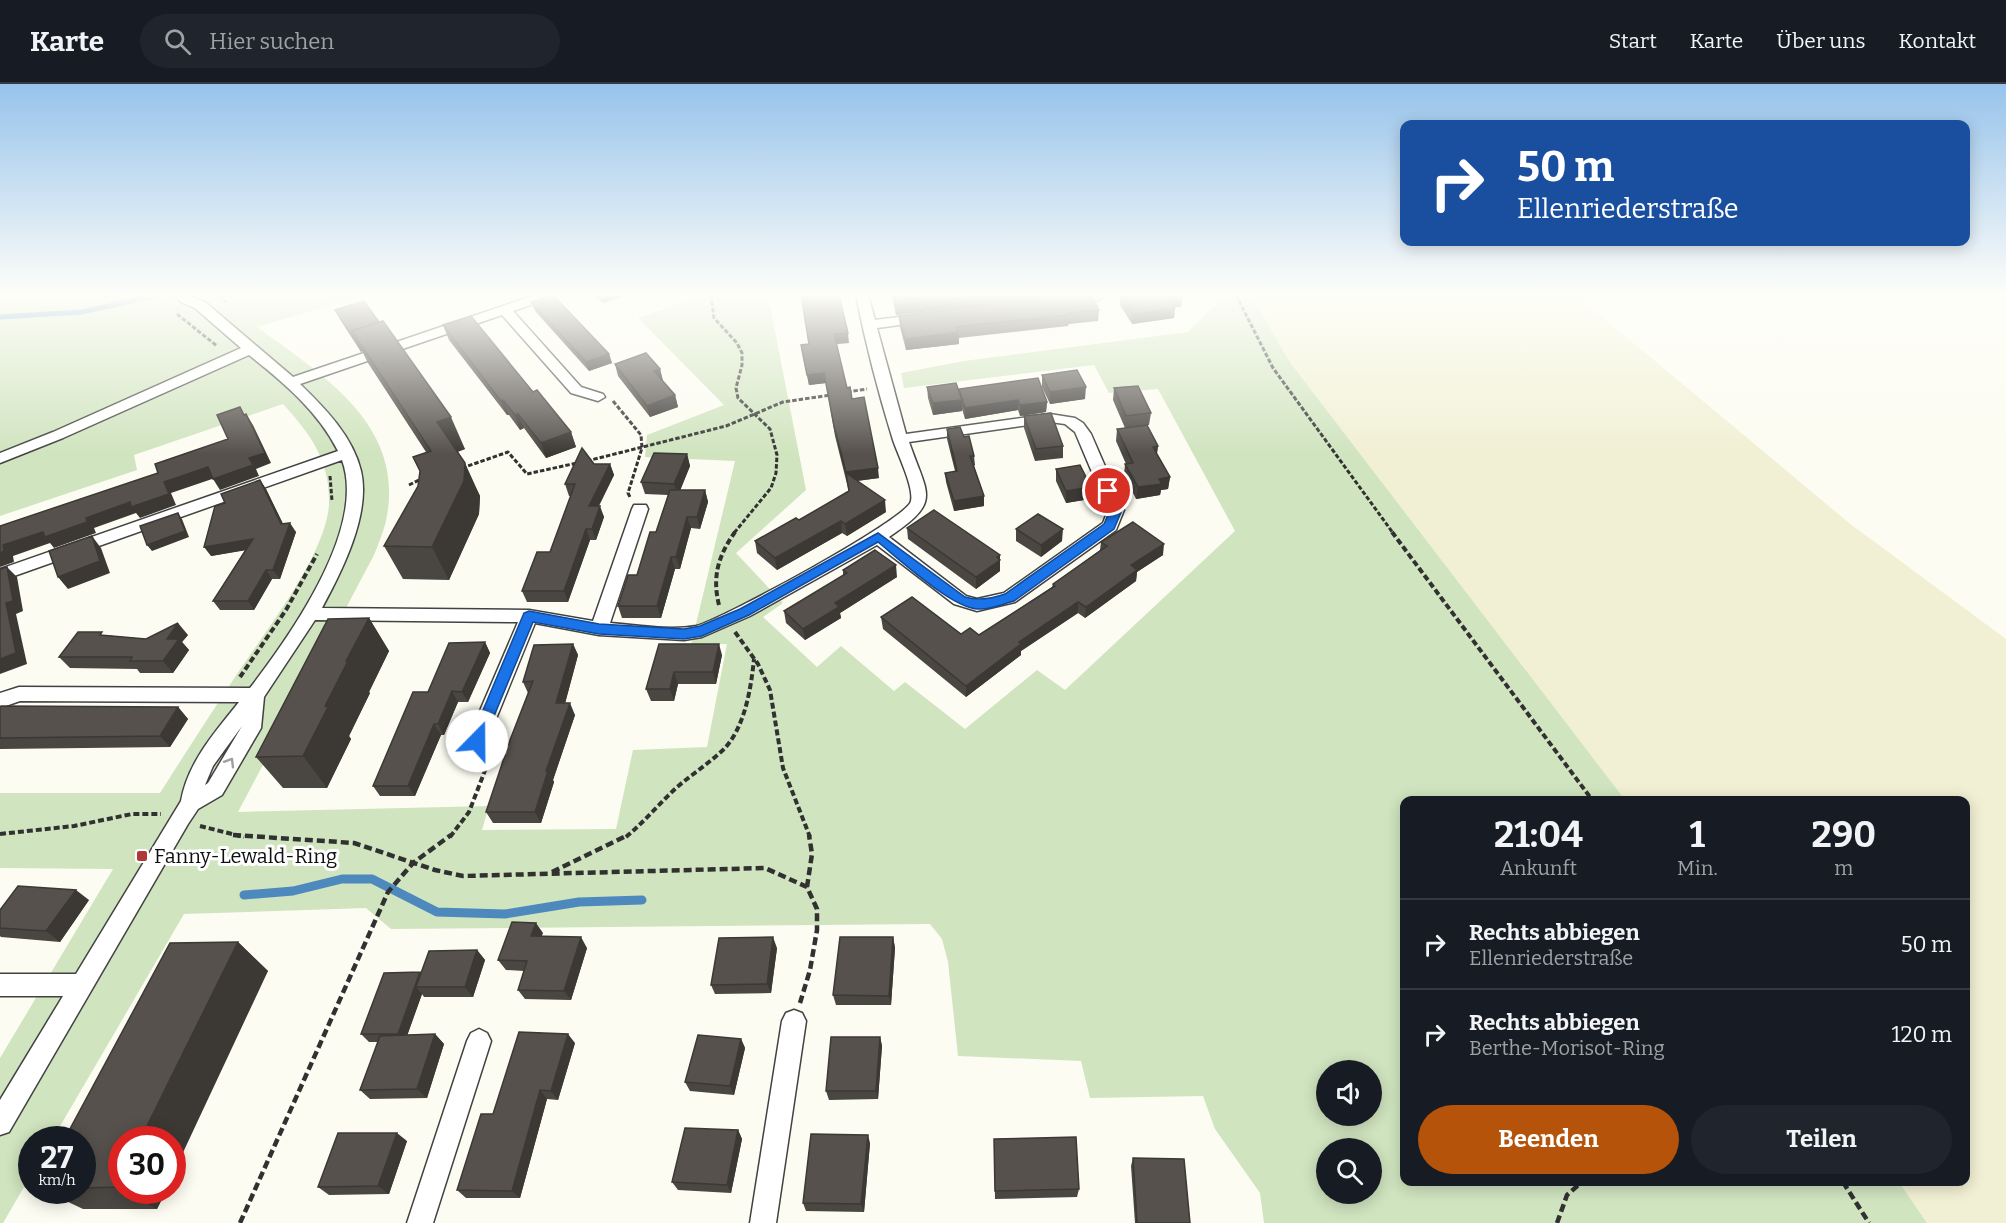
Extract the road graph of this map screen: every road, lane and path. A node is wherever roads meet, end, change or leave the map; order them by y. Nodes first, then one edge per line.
1 (219, 348) edge
2 (389, 348) edge
3 (539, 348) edge
4 (740, 348) edge
5 (876, 348) edge
6 (1263, 348) edge
7 (251, 349) joint
8 (232, 358) junction
9 (290, 382) junction
10 (885, 387) junction
11 (598, 398) joint
12 (752, 413) junction
13 (900, 439) junction
14 (642, 448) junction
15 (346, 453) junction
16 (0, 458) edge
17 (326, 460) junction
18 (457, 469) edge
19 (427, 476) edge
20 (409, 485) dead end
21 (640, 509) joint
22 (331, 512) dead end
23 (878, 537) junction
24 (320, 550) dead end
25 (0, 575) edge
26 (311, 614) junction
27 (529, 616) junction
28 (728, 621) junction
29 (599, 629) junction
30 (754, 658) junction
31 (228, 694) junction
32 (255, 695) junction
33 (0, 701) edge
34 (477, 741) joint
35 (1589, 796) edge
36 (186, 811) junction
37 (0, 834) edge
38 (413, 863) junction
39 (548, 874) junction
40 (807, 886) junction
41 (0, 985) edge
42 (82, 985) junction
43 (794, 1021) joint
44 (479, 1041) dead end
45 (0, 1123) edge
46 (1577, 1186) edge
47 (1846, 1186) edge
48 (240, 1223) edge
49 (420, 1223) edge
50 (763, 1223) edge
51 (1557, 1223) edge
52 (1869, 1223) edge

1 - 8 path
2 - 9 street
3 - 11 street
4 - 12 path
5 - 10 street
6 - 35 path
7 - 8 street
7 - 9 street
8 - 16 street
9 - 15 street
10 - 12 path
10 - 13 street
11 - 14 path
12 - 14 path
12 - 28 path
13 - 23 street
13 - 23 street
14 - 18 path
14 - 21 path
15 - 17 street
15 - 26 street
17 - 22 path
17 - 25 street
19 - 20 path
21 - 29 street
23 - 28 street
24 - 31 path
26 - 27 street
26 - 32 street
27 - 29 street
27 - 34 street
28 - 29 street
28 - 30 path
30 - 39 path
30 - 40 path
31 - 32 street
31 - 33 street
32 - 36 street
34 - 38 path
36 - 37 path
36 - 38 path
36 - 42 street
38 - 39 path
38 - 48 path
39 - 40 path
40 - 43 path
41 - 42 street
42 - 45 street
43 - 50 street
44 - 49 street
46 - 51 path
47 - 52 path

